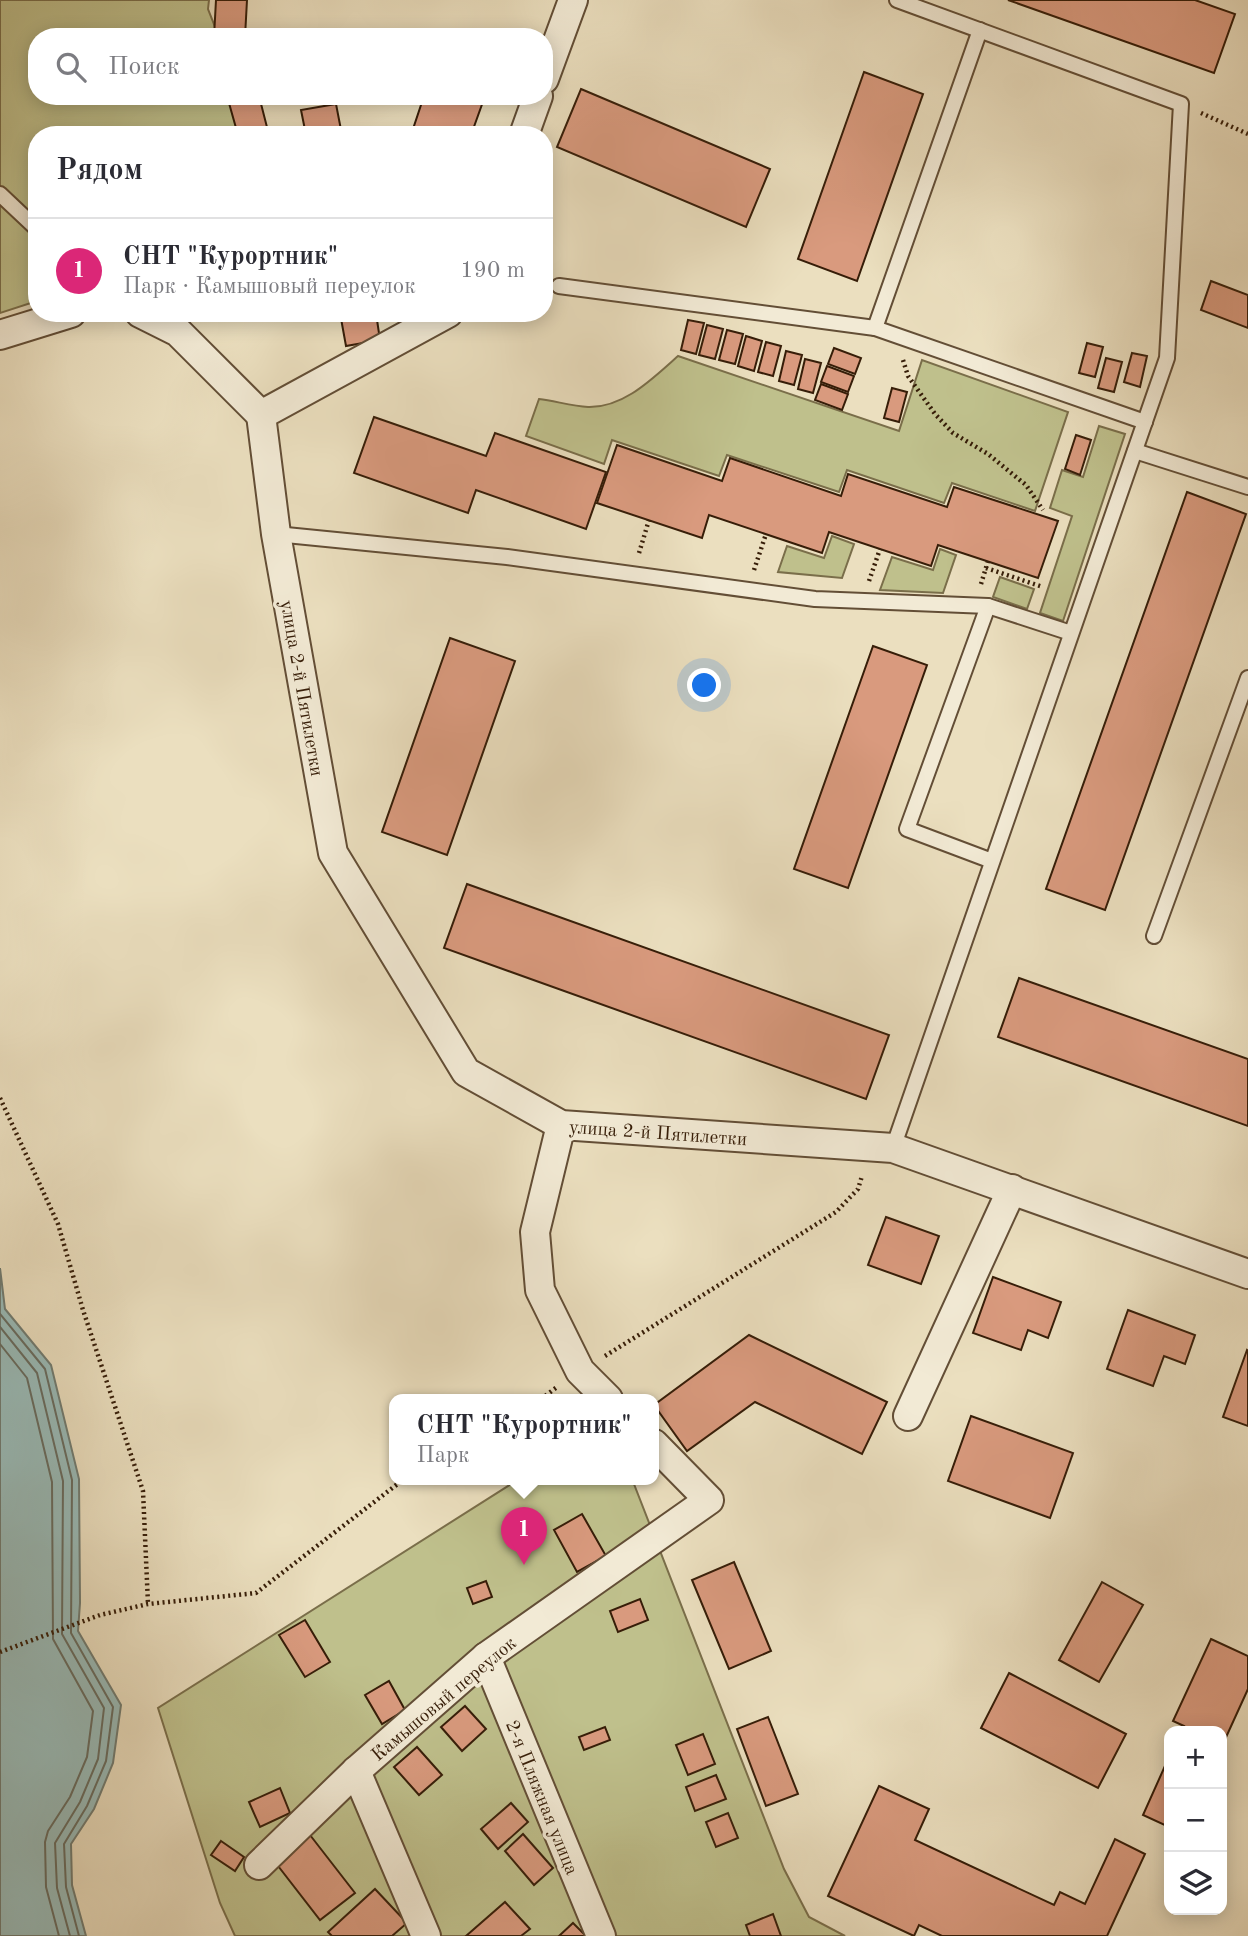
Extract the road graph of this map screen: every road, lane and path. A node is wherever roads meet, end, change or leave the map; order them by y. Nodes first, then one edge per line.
1 (573, 0) edge
2 (897, 0) edge
3 (980, 30) junction
4 (553, 54) edge
5 (1181, 104) junction
6 (535, 105) edge
7 (527, 126) edge
8 (1248, 134) edge
9 (0, 194) edge
10 (28, 220) edge
11 (559, 286) dead end
12 (42, 322) edge
13 (158, 322) edge
14 (431, 322) edge
15 (875, 328) junction
16 (0, 335) edge
17 (895, 335) junction
18 (261, 415) junction
19 (1144, 422) junction
20 (1135, 451) junction
21 (1248, 487) edge
22 (1043, 510) dead end
23 (649, 520) dead end
24 (275, 534) junction
25 (766, 534) dead end
26 (880, 548) dead end
27 (986, 568) dead end
28 (632, 574) junction
29 (1043, 587) dead end
30 (747, 590) junction
31 (862, 601) junction
32 (988, 606) junction
33 (1071, 633) junction
34 (1248, 678) edge
35 (992, 861) junction
36 (1154, 936) dead end
37 (0, 1098) edge
38 (561, 1125) junction
39 (881, 1148) junction
40 (1012, 1189) junction
41 (1248, 1274) edge
42 (580, 1371) junction
43 (548, 1394) edge
44 (603, 1394) edge
45 (908, 1416) dead end
46 (659, 1450) edge
47 (396, 1485) edge
48 (148, 1604) junction
49 (0, 1653) edge
50 (485, 1657) junction
51 (356, 1771) junction
52 (259, 1865) dead end
53 (426, 1936) edge
54 (601, 1936) edge

1 - 4 street
2 - 3 lane
3 - 5 lane
3 - 15 lane
5 - 8 path
5 - 19 lane
6 - 7 street
9 - 10 lane
11 - 15 lane
12 - 16 street
13 - 18 street
14 - 18 street
15 - 17 lane
17 - 19 lane
17 - 22 path
18 - 24 street, улица 2-й Пятилетки
19 - 20 lane
20 - 21 lane
20 - 33 lane
23 - 28 path
24 - 28 lane
24 - 38 street, улица 2-й Пятилетки
25 - 30 path
26 - 31 path
27 - 29 path
28 - 30 lane
30 - 31 lane
31 - 32 lane
32 - 33 lane
32 - 35 lane
33 - 35 lane
34 - 36 lane
35 - 39 lane
37 - 48 path
38 - 39 street, улица 2-й Пятилетки
38 - 42 street
39 - 40 street, улица 2-й Пятилетки
39 - 42 path
40 - 41 street, улица 2-й Пятилетки
40 - 45 street
42 - 43 path
42 - 44 street
46 - 50 street, Камышовый переулок
47 - 48 path
48 - 49 path
50 - 51 street, Камышовый переулок
50 - 54 street, 2-я Пляжная улица
51 - 52 street, Камышовый переулок
51 - 53 street

